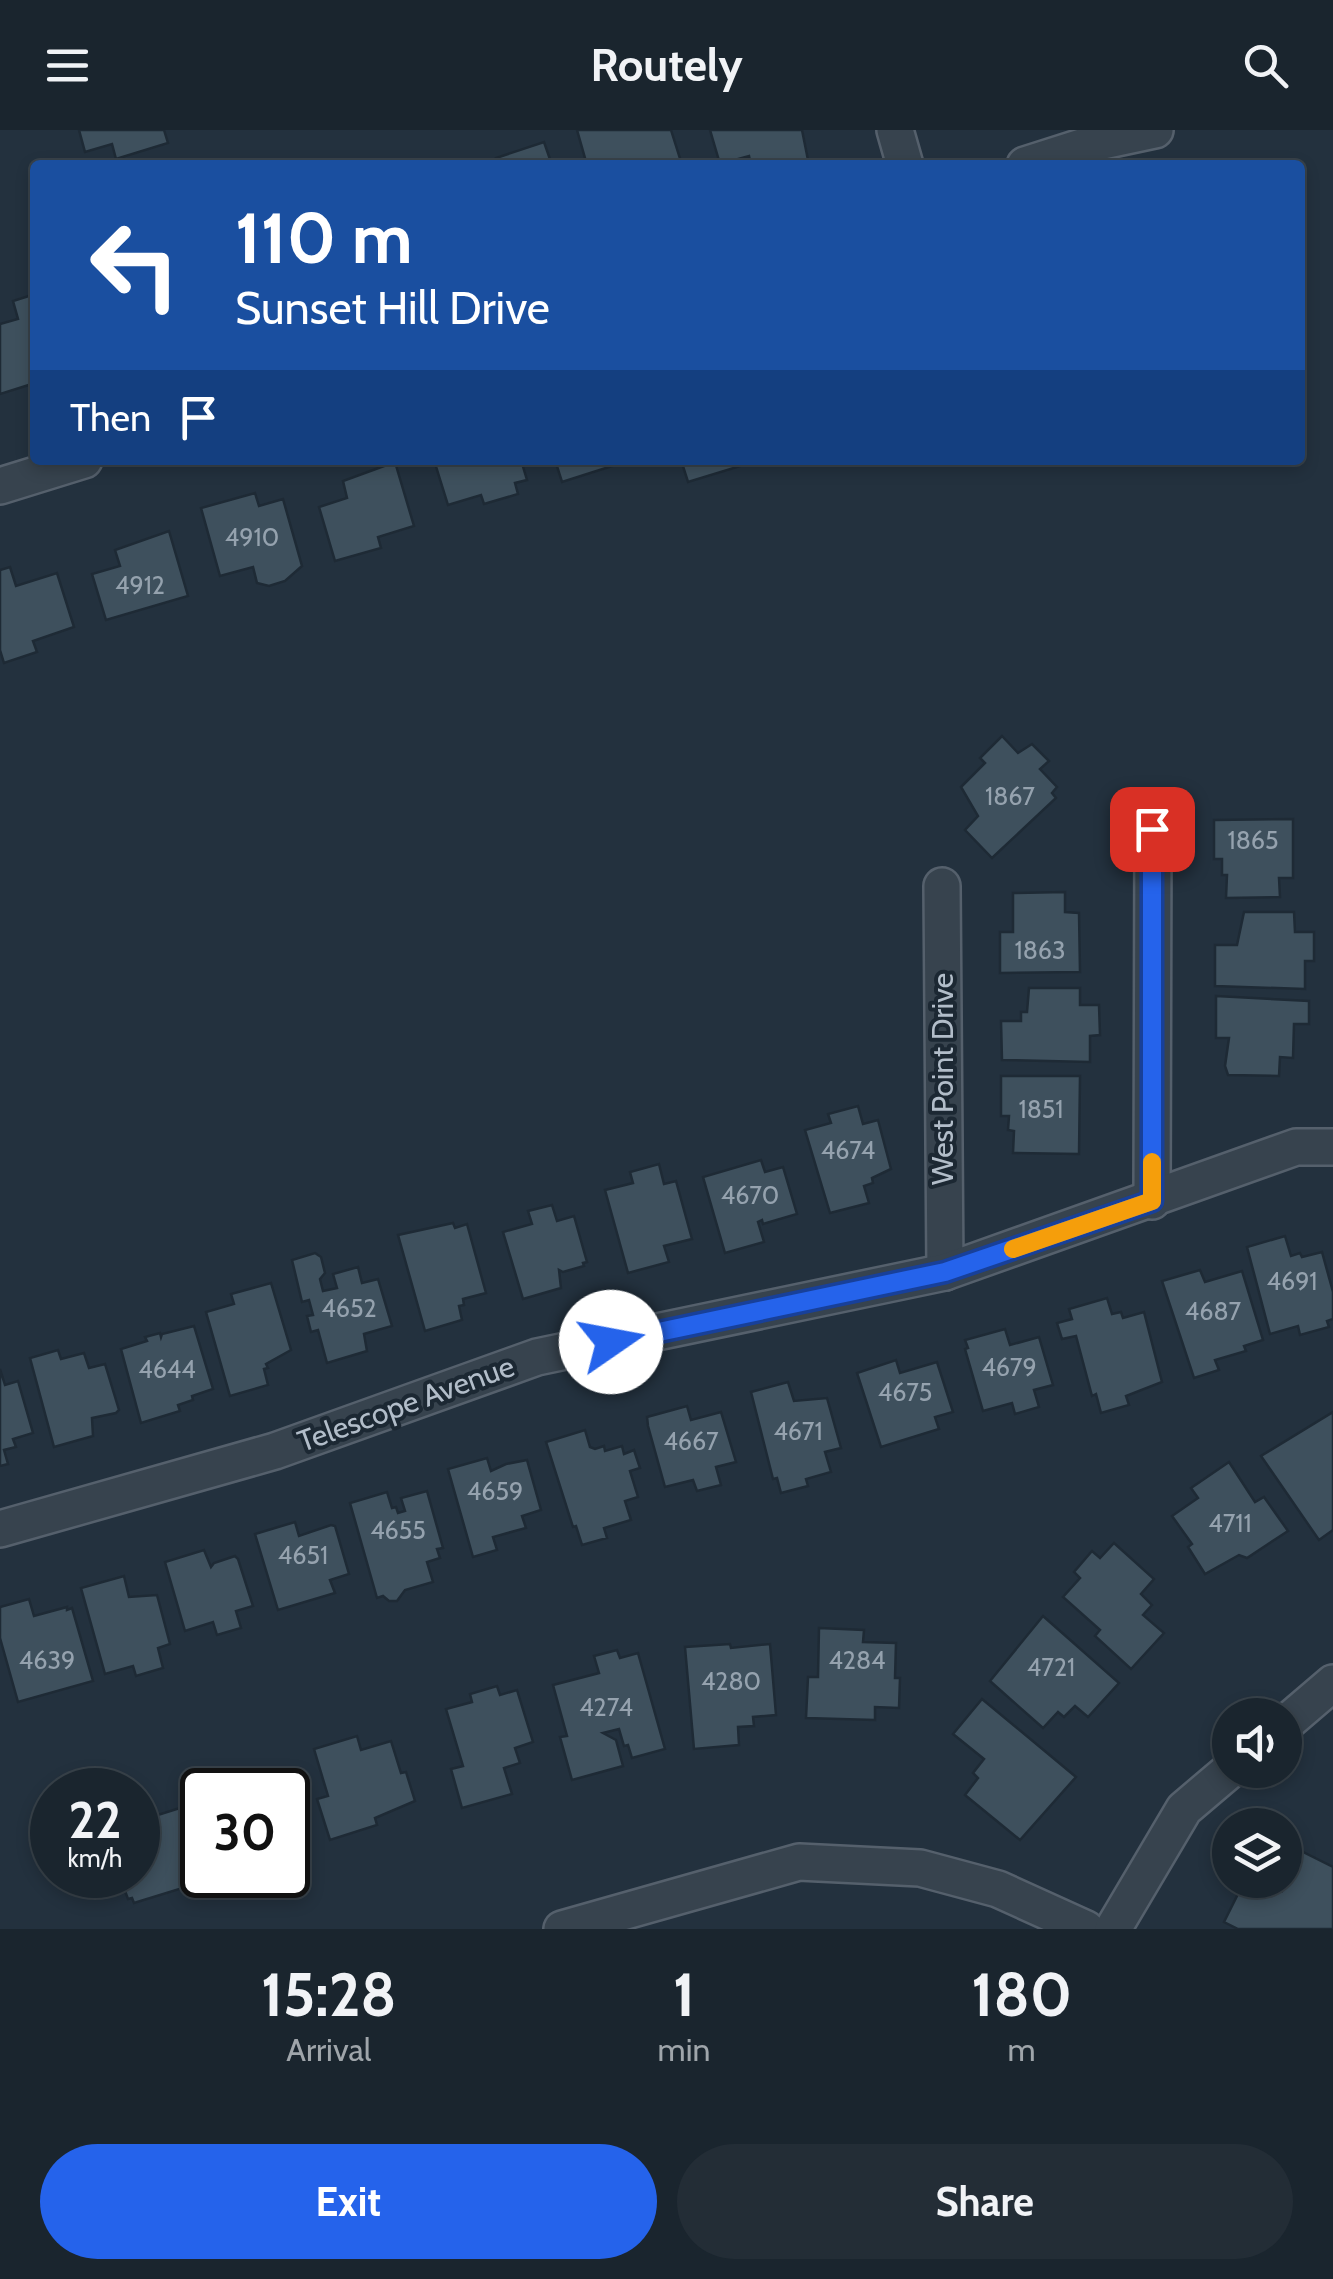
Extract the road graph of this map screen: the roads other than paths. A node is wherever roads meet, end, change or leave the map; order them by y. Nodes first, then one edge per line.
1 (895, 130) edge
2 (1155, 130) edge
3 (904, 160) edge
4 (1041, 160) edge
5 (68, 465) edge
6 (0, 486) edge
7 (1152, 829) dead end
8 (942, 886) dead end
9 (1333, 1146) edge
10 (1152, 1201) junction
11 (945, 1272) junction
12 (0, 1529) edge
13 (1333, 1683) edge
14 (1302, 1709) edge
15 (1212, 1785) edge
16 (562, 1929) edge
17 (1086, 1929) edge
18 (1113, 1929) edge

1 - 3 street
2 - 4 street
5 - 6 street
7 - 10 street
8 - 11 street, West Point Drive
9 - 10 street, Telescope Avenue
10 - 11 street, Telescope Avenue
11 - 12 street, Telescope Avenue
13 - 14 street
15 - 18 street
16 - 17 street

